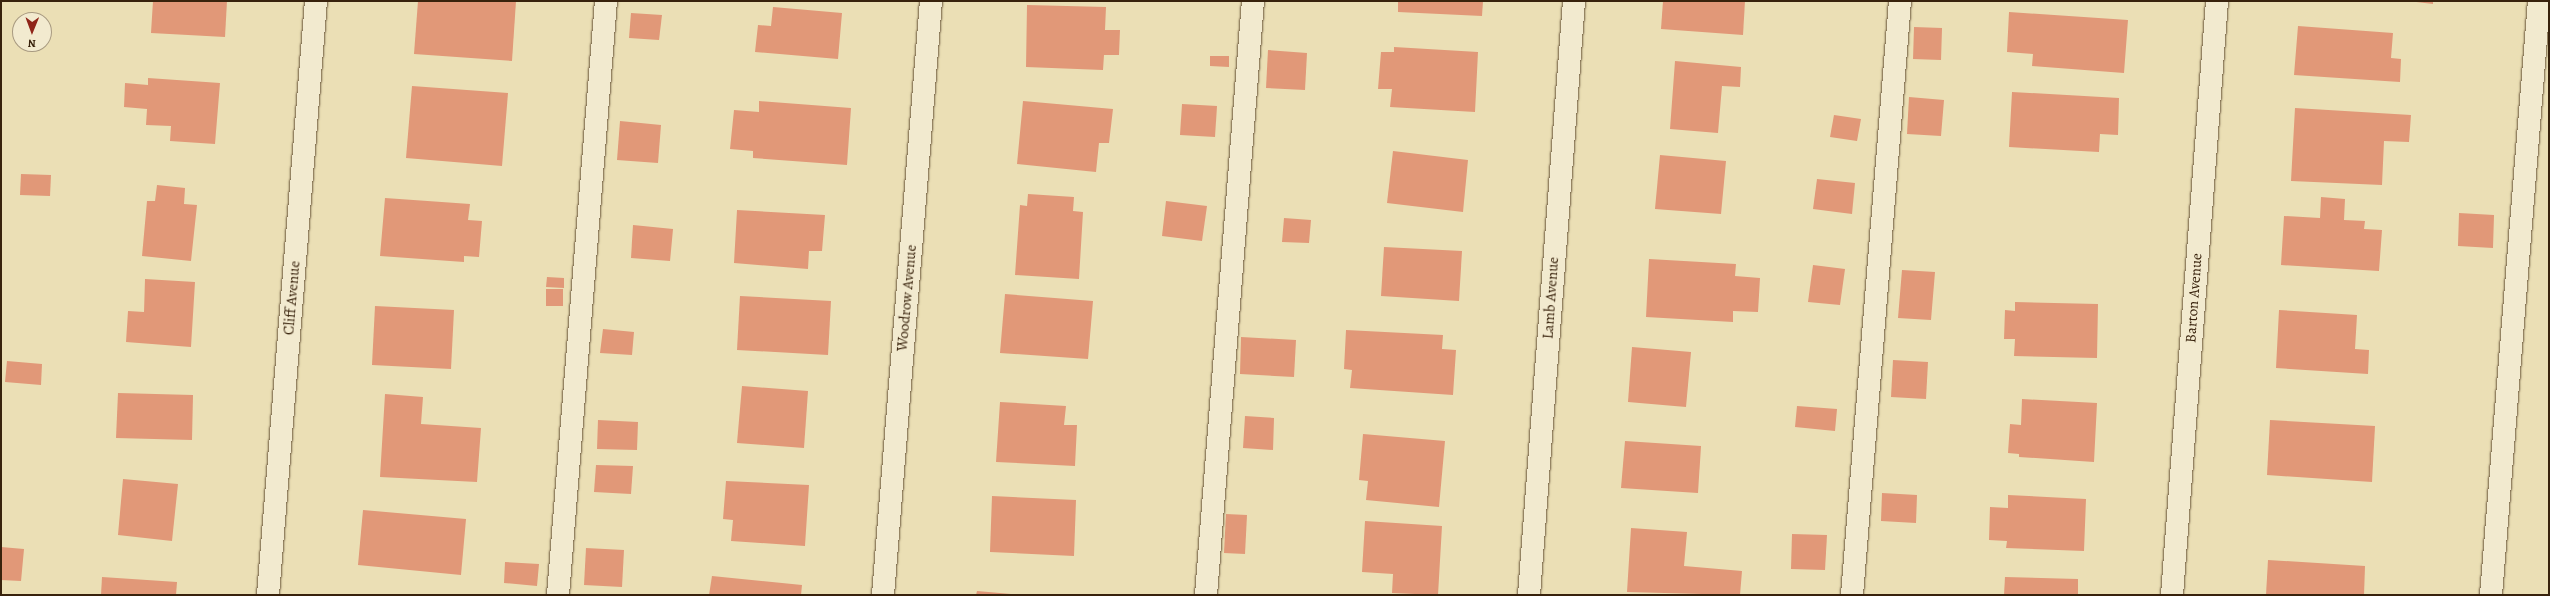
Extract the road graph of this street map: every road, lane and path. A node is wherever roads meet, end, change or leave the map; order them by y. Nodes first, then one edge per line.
1 (316, 1) edge
2 (606, 1) edge
3 (931, 1) edge
4 (1253, 1) edge
5 (1574, 1) edge
6 (1900, 1) edge
7 (2217, 1) edge
8 (2538, 1) edge
9 (268, 595) edge
10 (558, 595) edge
11 (883, 595) edge
12 (1206, 595) edge
13 (1529, 595) edge
14 (1852, 595) edge
15 (2172, 595) edge
16 (2491, 595) edge

1 - 9 street, Cliff Avenue
2 - 10 street
3 - 11 street, Woodrow Avenue
4 - 12 street
5 - 13 street, Lamb Avenue
6 - 14 street
7 - 15 street, Barton Avenue
8 - 16 street

